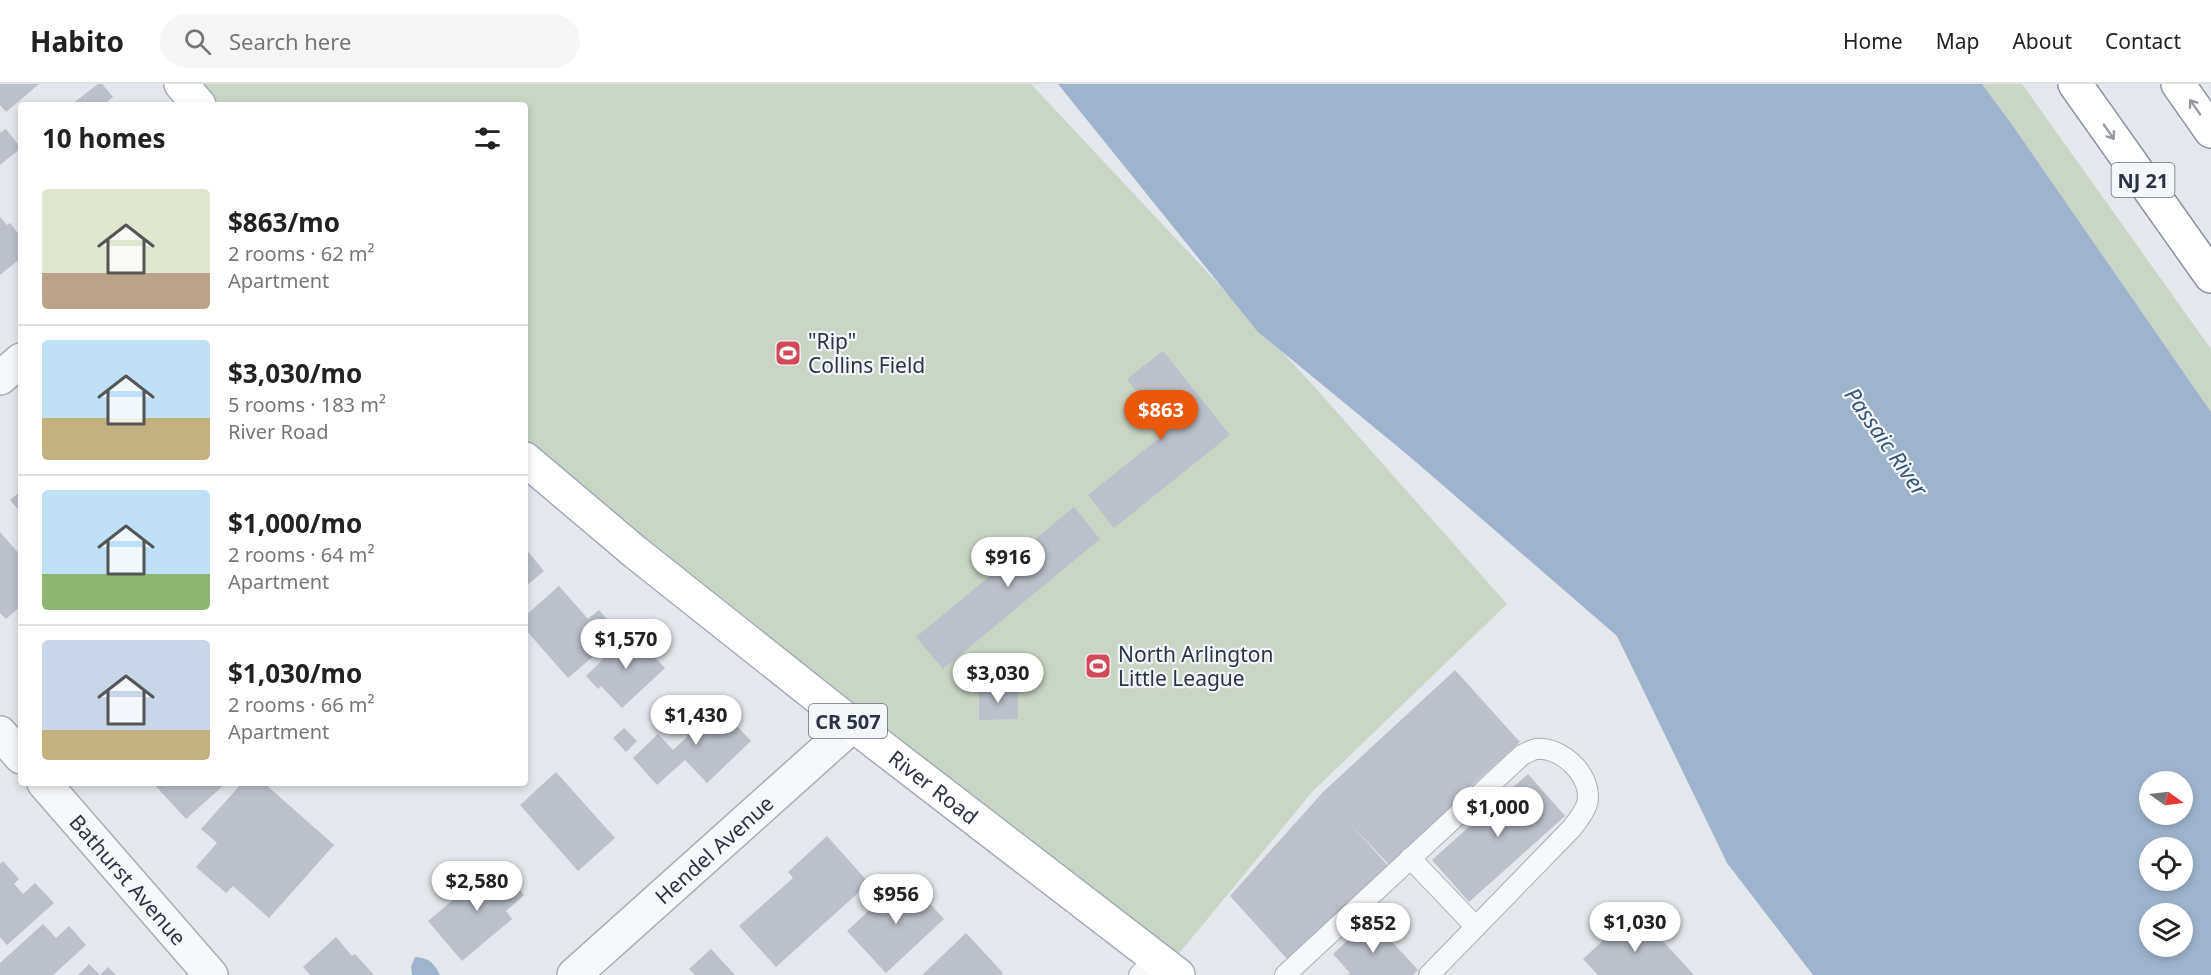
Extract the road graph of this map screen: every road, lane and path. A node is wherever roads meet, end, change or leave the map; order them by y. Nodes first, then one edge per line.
1 (181, 84) edge
2 (2075, 84) edge
3 (2178, 84) edge
4 (196, 102) edge
5 (2211, 130) edge
6 (2211, 276) edge
7 (18, 363) edge
8 (0, 378) edge
9 (528, 462) edge
10 (853, 725) junction
11 (0, 733) edge
12 (18, 754) edge
13 (47, 786) edge
14 (1410, 858) junction
15 (1476, 927) junction
16 (1158, 969) edge
17 (212, 975) edge
18 (574, 975) edge
19 (1285, 975) edge
20 (1429, 975) edge

1 - 4 main road
2 -> 6 main road, NJ 21
5 -> 3 main road
7 - 8 street
9 - 10 main road, River Road / CR 507
10 - 16 main road, River Road / CR 507
10 - 18 street, Hendel Avenue
11 - 12 street
13 - 17 street, Bathurst Avenue
14 - 15 lane
14 - 15 lane
14 - 19 lane
15 - 20 lane

